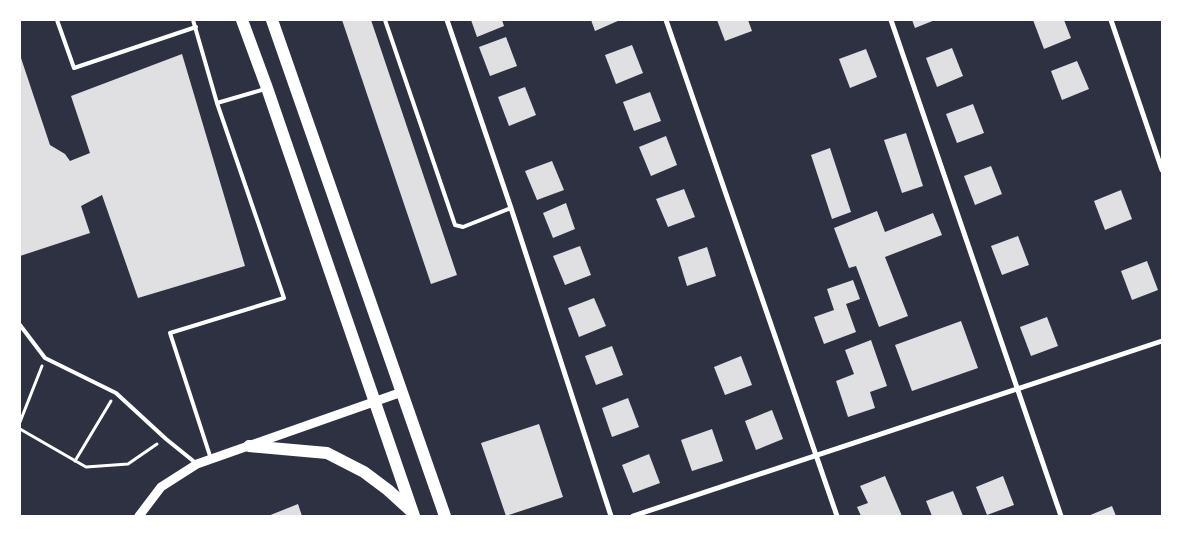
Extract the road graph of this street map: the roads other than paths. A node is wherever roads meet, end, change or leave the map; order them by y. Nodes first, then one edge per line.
1 (57, 20) edge
2 (193, 20) edge
3 (242, 20) edge
4 (272, 20) edge
5 (385, 20) edge
6 (447, 20) edge
7 (666, 20) edge
8 (891, 20) edge
9 (1111, 20) edge
10 (196, 27) junction
11 (267, 88) junction
12 (217, 103) junction
13 (1162, 170) edge
14 (511, 208) junction
15 (20, 325) edge
16 (1162, 341) edge
17 (1017, 388) junction
18 (402, 392) junction
19 (374, 402) junction
20 (249, 446) junction
21 (816, 455) junction
22 (211, 459) junction
23 (197, 464) junction
24 (413, 514) edge
25 (139, 516) edge
26 (445, 516) edge
27 (611, 516) edge
28 (633, 516) edge
29 (837, 516) edge
30 (1061, 516) edge

1 - 10 lane
2 - 10 lane
3 - 11 main road
4 - 18 main road
5 - 14 lane
6 - 14 street
7 - 21 street
8 - 17 street
9 - 13 street
10 - 12 lane
11 - 12 lane
11 - 19 main road
12 - 22 lane
14 - 27 street
15 - 23 lane
16 - 17 street
17 - 21 street
17 - 30 street
18 - 19 street
18 - 26 main road
19 - 20 street
19 - 24 main road
20 - 22 street
20 - 24 main road
21 - 28 street
21 - 29 street
22 - 23 street
23 - 25 street

